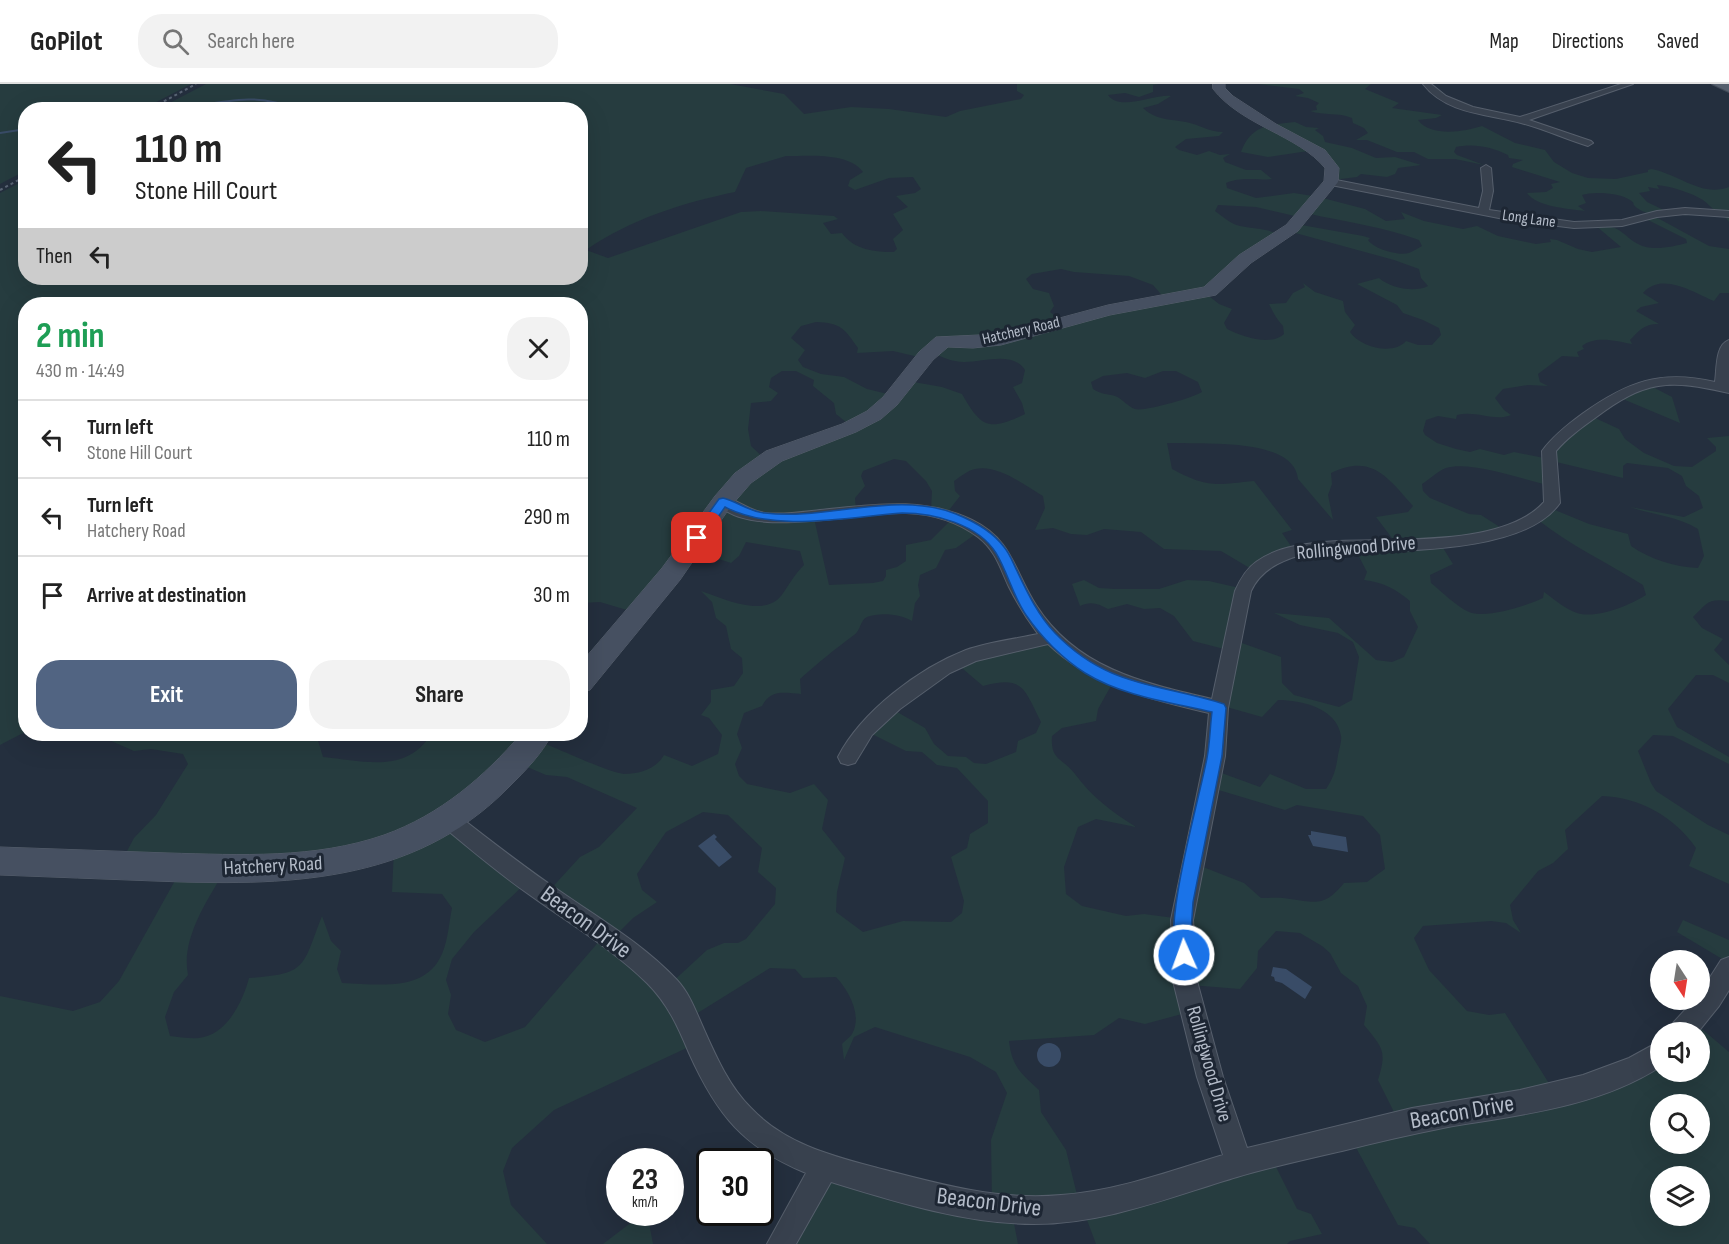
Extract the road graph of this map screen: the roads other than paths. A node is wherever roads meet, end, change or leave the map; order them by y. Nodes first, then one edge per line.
1 (1219, 84) edge
2 (1427, 84) edge
3 (1629, 84) edge
4 (1719, 84) edge
5 (1729, 88) edge
6 (1521, 120) junction
7 (1588, 143) dead end
8 (1486, 168) dead end
9 (1331, 182) junction
10 (1483, 212) junction
11 (1729, 214) edge
12 (1729, 344) edge
13 (1725, 388) edge
14 (723, 501) junction
15 (1051, 637) junction
16 (588, 673) edge
17 (1219, 708) junction
18 (532, 741) edge
19 (848, 757) dead end
20 (448, 819) junction
21 (0, 861) edge
22 (1729, 968) edge
23 (1691, 1022) edge
24 (1650, 1061) edge
25 (1239, 1163) junction
26 (824, 1167) junction
27 (781, 1244) edge

1 - 9 street
2 - 6 street
3 - 6 street
4 - 5 main road
6 - 7 street
8 - 10 street
9 - 10 street, Long Lane
9 - 14 street, Hatchery Road
10 - 11 street, Long Lane
12 - 13 street
13 - 17 street, Rollingwood Drive
14 - 15 street
14 - 16 street, Hatchery Road
15 - 17 street
15 - 19 street
17 - 25 street, Rollingwood Drive
18 - 20 street, Hatchery Road
20 - 21 street, Hatchery Road
20 - 26 street, Beacon Drive
22 - 23 street
24 - 25 street, Beacon Drive
25 - 26 street, Beacon Drive
26 - 27 street

